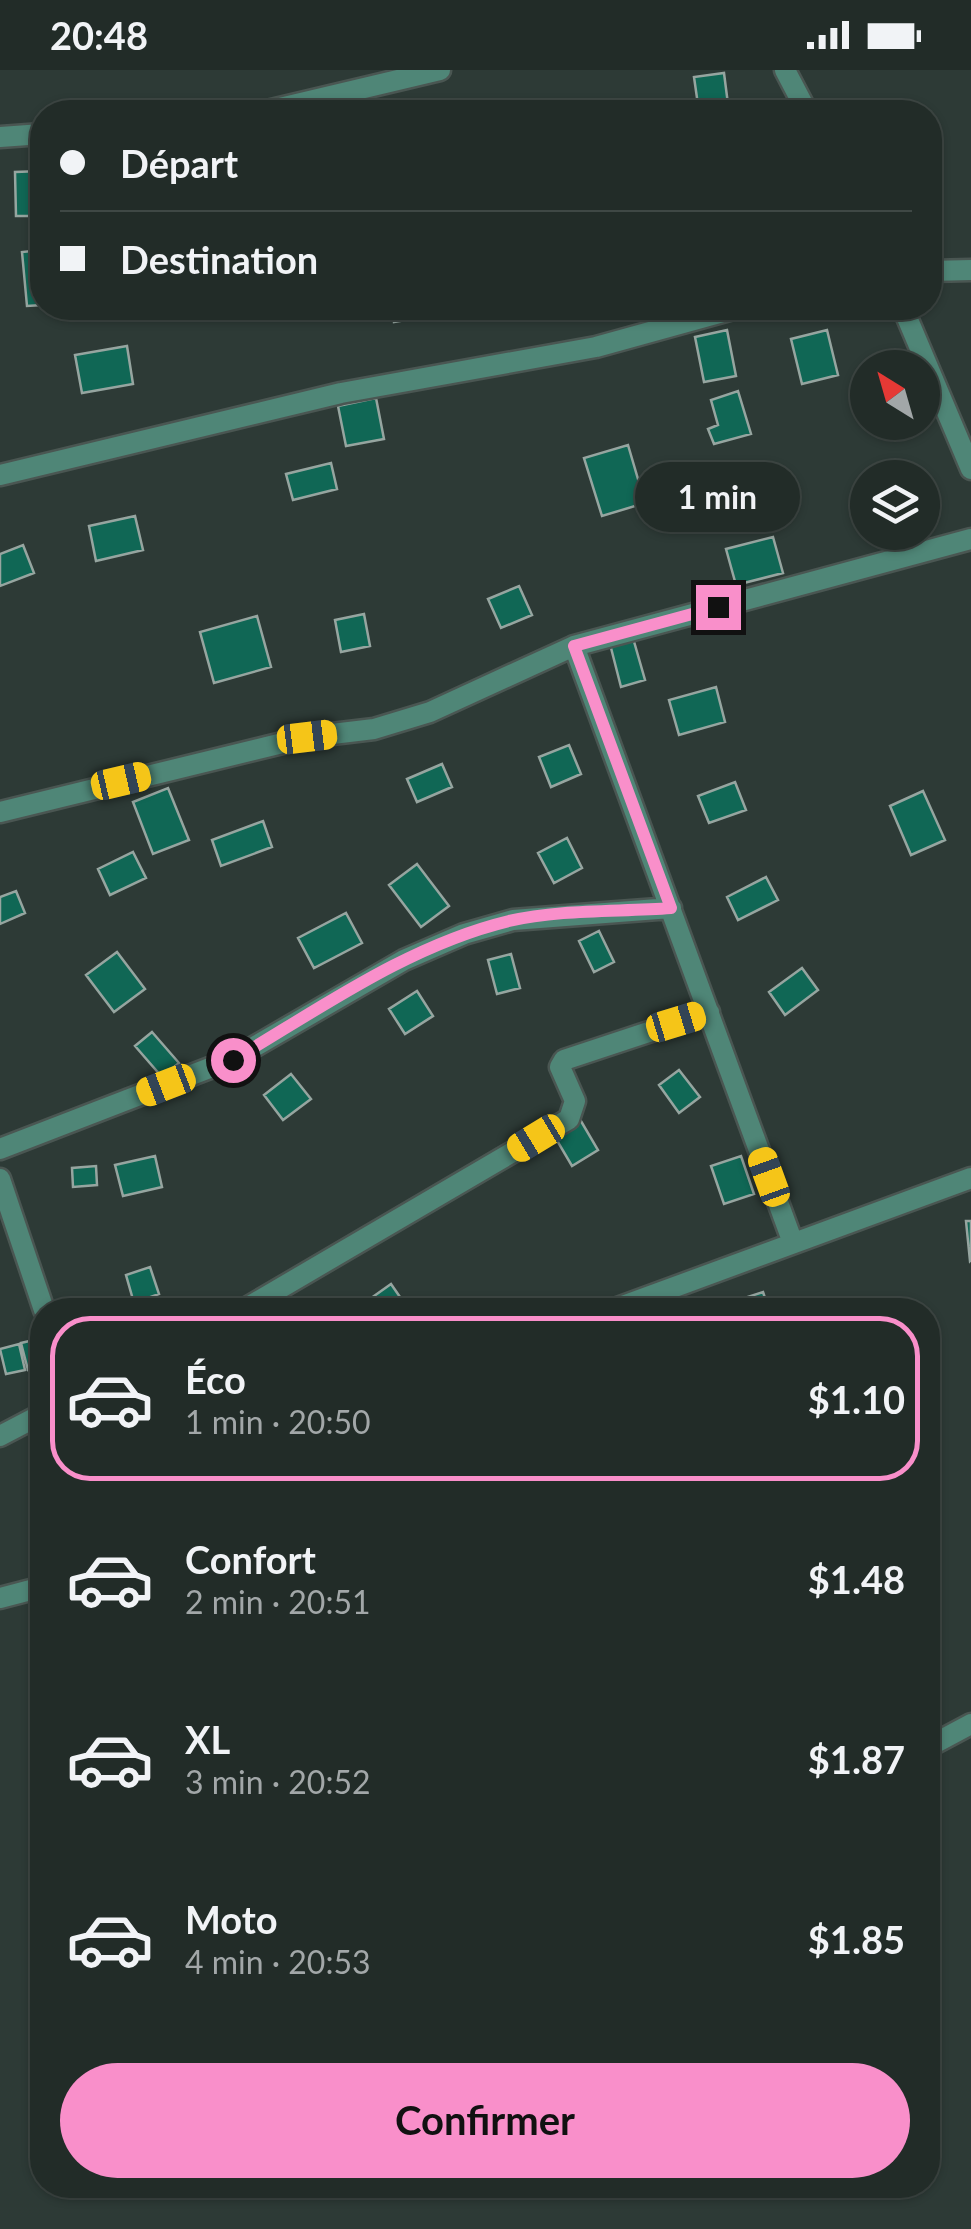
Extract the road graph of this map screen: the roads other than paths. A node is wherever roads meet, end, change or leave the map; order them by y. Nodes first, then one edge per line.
1 (440, 70) edge
2 (785, 70) edge
3 (314, 100) edge
4 (801, 100) edge
5 (30, 135) edge
6 (0, 137) edge
7 (971, 270) edge
8 (942, 271) edge
9 (694, 320) edge
10 (909, 320) edge
11 (971, 469) edge
12 (0, 475) edge
13 (971, 539) edge
14 (574, 646) junction
15 (0, 812) edge
16 (671, 908) junction
17 (710, 1012) junction
18 (0, 1149) edge
19 (971, 1178) edge
20 (0, 1179) edge
21 (792, 1243) junction
22 (40, 1298) edge
23 (262, 1298) edge
24 (644, 1298) edge
25 (30, 1420) edge
26 (0, 1436) edge
27 (30, 1590) edge
28 (0, 1598) edge
29 (971, 1724) edge
30 (940, 1741) edge

1 - 3 street
2 - 4 street
5 - 6 street
7 - 8 street
9 - 12 street
10 - 11 street
13 - 14 street
14 - 15 street
14 - 16 street
16 - 17 street
16 - 18 street
17 - 21 street
17 - 23 street
19 - 21 street
20 - 22 street
21 - 24 street
25 - 26 street
27 - 28 street
29 - 30 street

